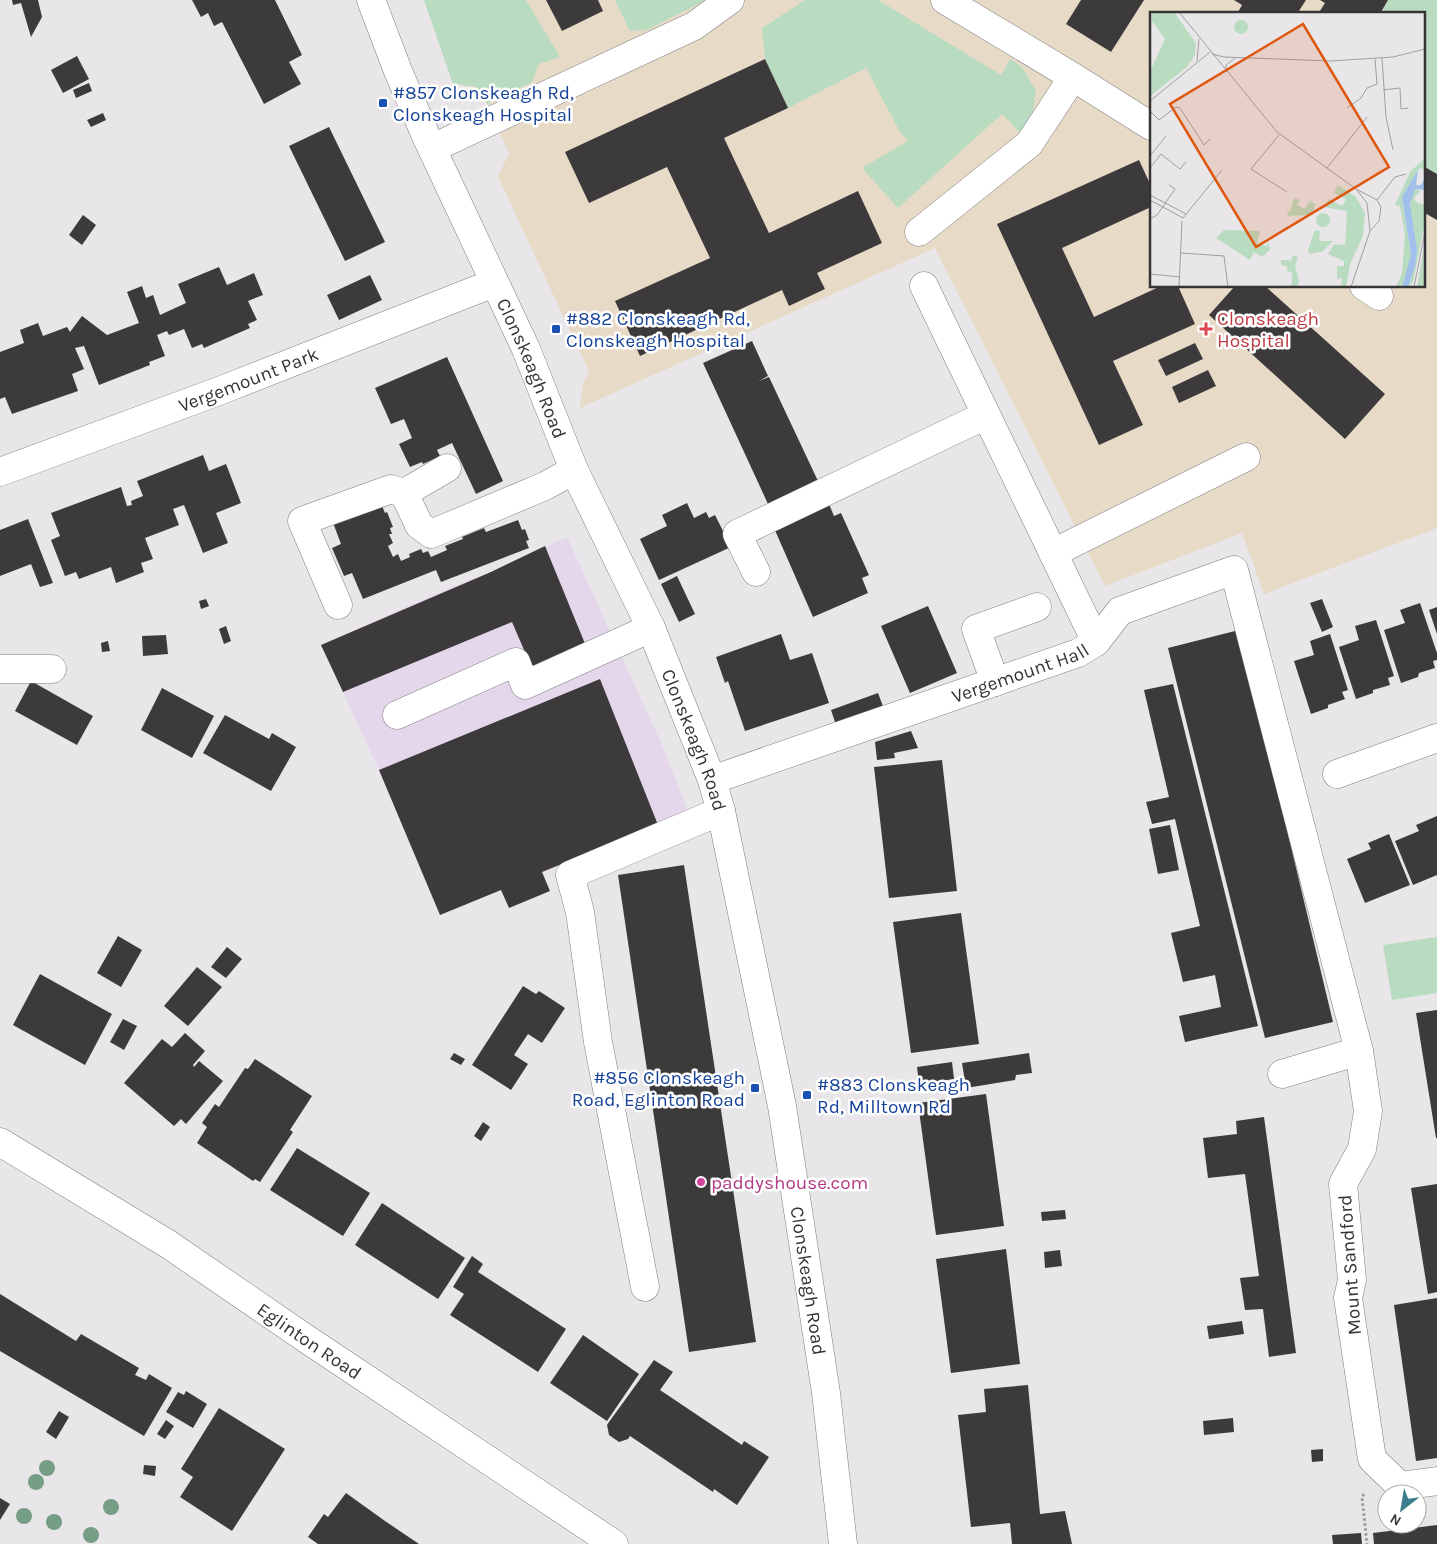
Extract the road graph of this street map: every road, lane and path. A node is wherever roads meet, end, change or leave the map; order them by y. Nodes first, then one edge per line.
1 (371, 0) edge
2 (730, 0) edge
3 (944, 0) edge
4 (1072, 77) junction
5 (1150, 125) edge
6 (432, 148) junction
7 (919, 232) dead end
8 (494, 283) junction
9 (924, 286) dead end
10 (986, 415) junction
11 (1246, 457) dead end
12 (447, 468) dead end
13 (574, 470) junction
14 (0, 472) edge
15 (404, 493) junction
16 (1054, 553) junction
17 (756, 572) dead end
18 (338, 605) dead end
19 (1037, 607) dead end
20 (650, 628) junction
21 (1096, 642) junction
22 (0, 669) edge
23 (52, 669) dead end
24 (995, 682) junction
25 (397, 715) dead end
26 (1437, 738) edge
27 (1337, 774) dead end
28 (712, 780) junction
29 (721, 811) junction
30 (1359, 1051) junction
31 (1282, 1074) dead end
32 (0, 1142) edge
33 (645, 1288) dead end
34 (1384, 1471) junction
35 (1437, 1481) edge
36 (839, 1540) edge
37 (614, 1544) edge
38 (1367, 1544) edge

1 - 6 main road, Clonskeagh Road
2 - 6 main road
3 - 4 main road
4 - 5 main road
4 - 7 main road
6 - 8 main road, Clonskeagh Road
8 - 13 main road, Clonskeagh Road
8 - 14 main road, Vergemount Park
9 - 10 main road, Vergemount Hall
10 - 16 main road, Vergemount Hall
10 - 17 main road
11 - 16 main road
12 - 15 main road
13 - 15 main road
13 - 20 main road, Clonskeagh Road
15 - 18 main road
16 - 21 main road, Vergemount Hall
19 - 24 main road
20 - 25 main road
20 - 28 main road, Clonskeagh Road
21 - 24 main road, Vergemount Hall
21 - 30 main road, Mount Sandford
22 - 23 main road
24 - 28 main road, Vergemount Hall
26 - 27 main road
28 - 29 main road, Clonskeagh Road
29 - 33 main road
29 - 36 main road, Clonskeagh Road
30 - 31 main road
30 - 34 main road, Mount Sandford
32 - 37 main road, Eglinton Road
34 - 35 main road, Mount Sandford
34 - 38 path

